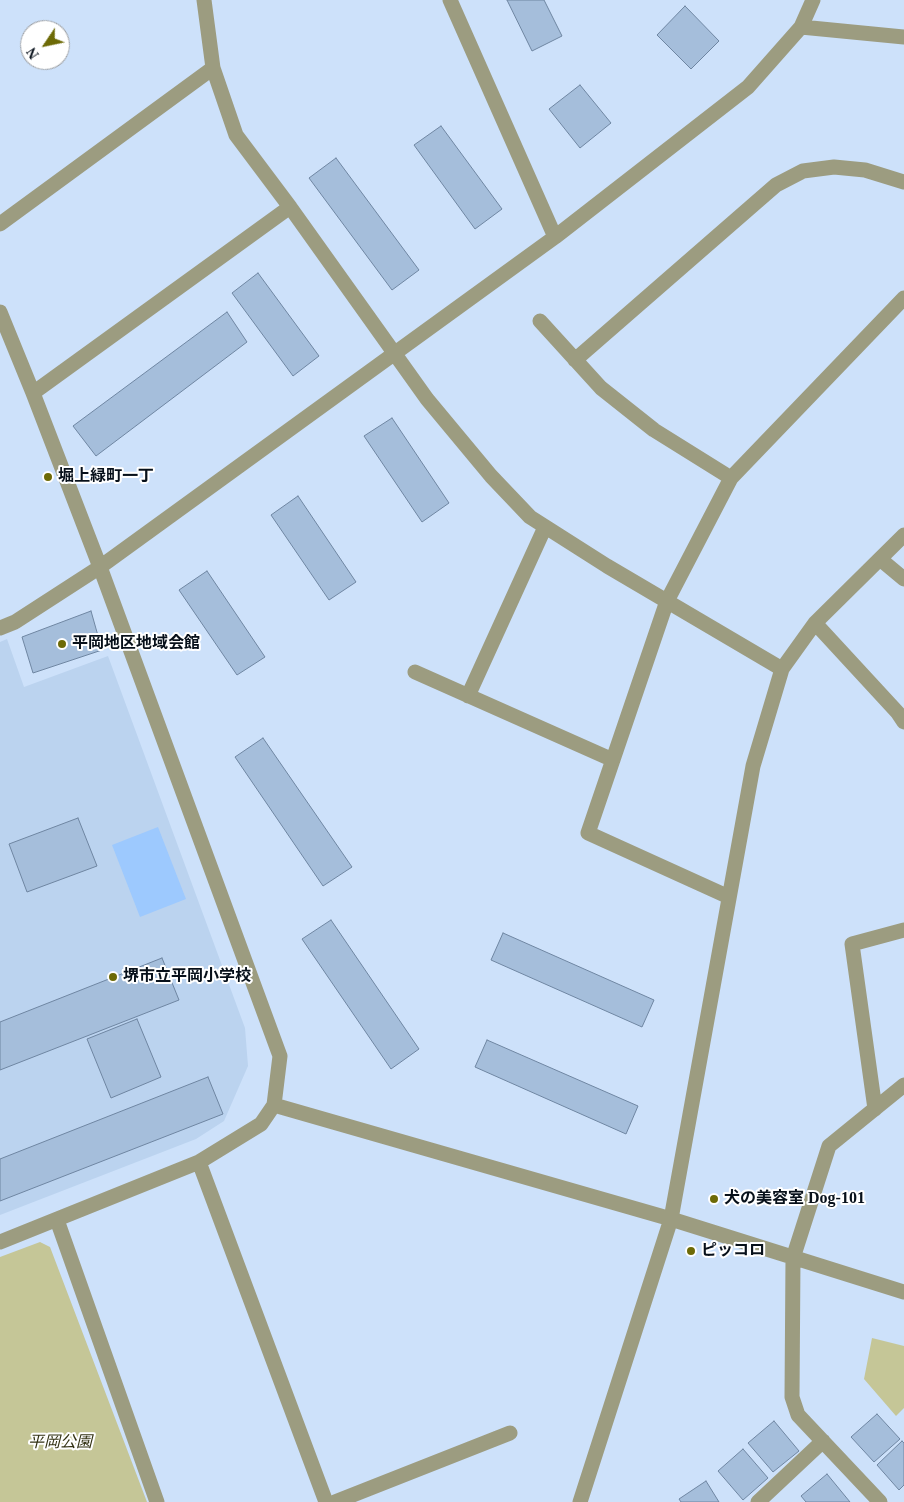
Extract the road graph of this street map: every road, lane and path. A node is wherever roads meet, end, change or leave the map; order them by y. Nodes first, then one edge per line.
1 (204, 0) edge
2 (450, 0) edge
3 (813, 0) edge
4 (801, 27) junction
5 (904, 37) edge
6 (213, 68) junction
7 (904, 182) edge
8 (290, 207) junction
9 (0, 224) edge
10 (555, 237) junction
11 (904, 298) edge
12 (0, 312) edge
13 (540, 321) dead end
14 (4, 332) edge
15 (394, 353) junction
16 (575, 360) junction
17 (33, 393) junction
18 (731, 478) junction
19 (545, 526) junction
20 (904, 535) edge
21 (880, 559) junction
22 (100, 567) junction
23 (904, 579) edge
24 (668, 602) junction
25 (815, 623) junction
26 (0, 628) edge
27 (782, 669) junction
28 (416, 672) dead end
29 (468, 696) junction
30 (904, 722) edge
31 (613, 760) junction
32 (729, 897) junction
33 (904, 930) edge
34 (904, 1085) edge
35 (274, 1105) junction
36 (874, 1109) junction
37 (199, 1162) junction
38 (671, 1219) junction
39 (57, 1220) junction
40 (0, 1242) edge
41 (793, 1258) junction
42 (904, 1292) edge
43 (510, 1433) dead end
44 (823, 1441) junction
45 (157, 1502) edge
46 (326, 1502) edge
47 (335, 1502) edge
48 (580, 1502) edge
49 (758, 1502) edge
50 (880, 1502) edge

1 - 6 street
2 - 10 street
3 - 4 street
4 - 5 street
4 - 10 street
6 - 8 street
6 - 9 street
7 - 16 street
8 - 15 street
8 - 17 street
10 - 15 street
11 - 18 street
12 - 14 street
13 - 16 street
14 - 17 street
15 - 19 street
15 - 22 street
16 - 18 street
17 - 22 street
18 - 24 street
19 - 24 street
19 - 29 street
20 - 21 street
21 - 23 street
21 - 25 street
22 - 26 street
22 - 35 street
24 - 27 street
24 - 31 street
25 - 27 street
25 - 30 street
27 - 32 street
28 - 29 street
29 - 31 street
31 - 32 street
32 - 38 street
33 - 36 street
34 - 36 street
35 - 37 street
35 - 38 street
36 - 41 street
37 - 39 street
37 - 46 street
38 - 41 street
38 - 48 street
39 - 40 street
39 - 45 street
41 - 42 street
41 - 44 street
43 - 47 street
44 - 49 street
44 - 50 street

